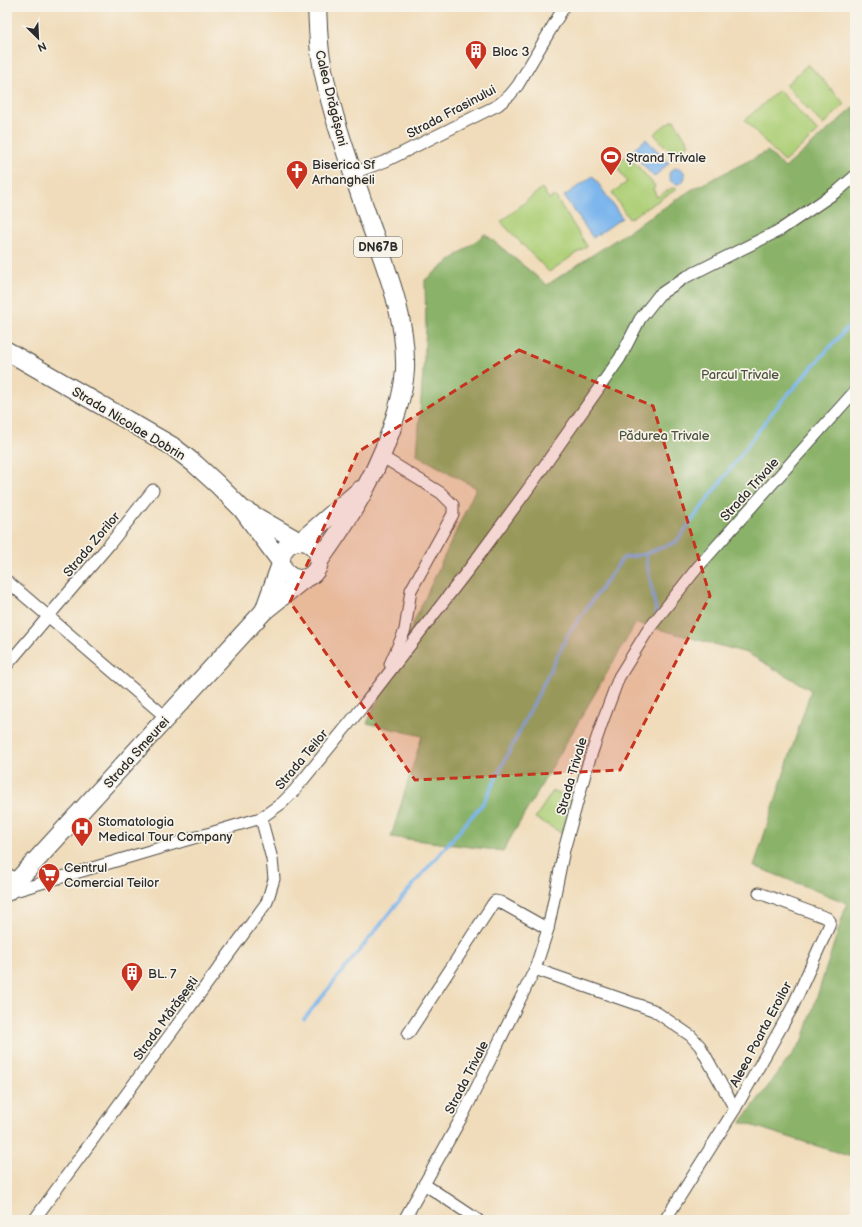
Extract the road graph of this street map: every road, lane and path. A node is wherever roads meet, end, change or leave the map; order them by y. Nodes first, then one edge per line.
1 (317, 7) edge
2 (564, 7) edge
3 (353, 173) junction
4 (855, 176) edge
5 (7, 351) edge
6 (855, 392) edge
7 (381, 456) junction
8 (367, 484) junction
9 (153, 490) dead end
10 (242, 509) junction
11 (299, 541) junction
12 (319, 561) junction
13 (281, 563) junction
14 (304, 579) junction
15 (7, 581) edge
16 (264, 611) junction
17 (49, 616) junction
18 (7, 665) edge
19 (383, 680) junction
20 (167, 718) junction
21 (261, 818) junction
22 (9, 885) edge
23 (759, 893) dead end
24 (548, 929) junction
25 (535, 968) junction
26 (408, 1034) dead end
27 (735, 1109) junction
28 (424, 1184) junction
29 (34, 1220) edge
30 (404, 1220) edge
31 (478, 1220) edge
32 (665, 1220) edge

1 - 3 main road, Calea Drăgășani / DN67B
2 - 3 street, Strada Frasinului
3 - 7 main road, Calea Drăgășani / DN67B
4 - 19 street, Strada Teilor
5 - 10 main road, Strada Nicolae Dobrin
6 - 24 street, Strada Trivale
7 - 8 main road, Calea Drăgășani / DN67B
7 - 19 street
8 - 11 main road, Calea Drăgășani
8 - 12 main road, Calea Drăgășani
9 - 17 street, Strada Zorilor
10 - 11 main road, Strada Nicolae Dobrin
10 - 13 main road, Strada Nicolae Dobrin
11 - 12 main road
11 - 13 main road
12 - 14 main road
13 - 14 main road
13 - 16 main road, Strada Smeurei
14 - 16 main road, Strada Smeurei
15 - 17 street
16 - 20 main road, Strada Smeurei
17 - 18 street, Strada Zorilor
17 - 20 street
19 - 21 street, Strada Teilor
20 - 22 main road, Strada Smeurei
21 - 22 street, Strada Teilor
21 - 29 street, Strada Mărășești
23 - 27 street, Aleea Poarta Eroilor
24 - 25 street, Strada Trivale
24 - 26 street
25 - 27 street
25 - 28 street, Strada Trivale
27 - 32 street, Aleea Poarta Eroilor
28 - 30 street, Strada Trivale
28 - 31 street

